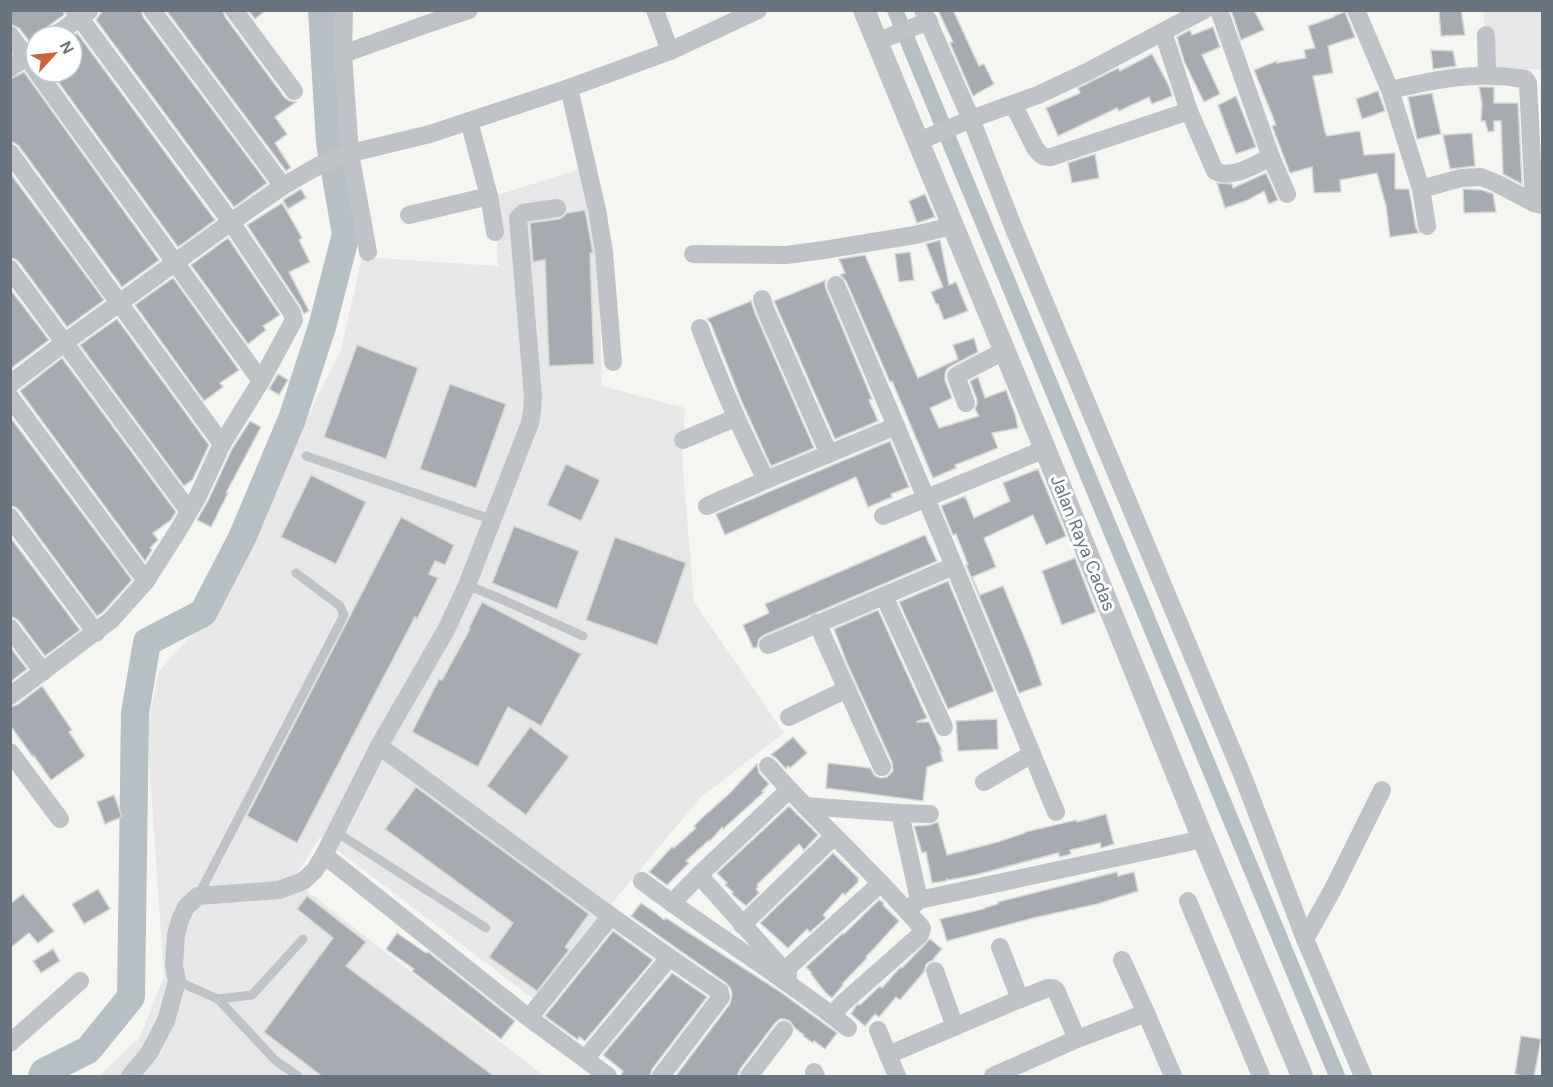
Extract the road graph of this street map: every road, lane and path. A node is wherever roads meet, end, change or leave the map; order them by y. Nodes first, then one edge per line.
1 (152, 10) edge
2 (234, 10) edge
3 (344, 10) edge
4 (469, 10) edge
5 (655, 10) edge
6 (758, 10) edge
7 (864, 10) edge
8 (1204, 10) edge
9 (1219, 10) edge
10 (1356, 10) edge
11 (81, 13) edge
12 (926, 18) edge
13 (68, 24) edge
14 (1163, 32) junction
15 (10, 35) edge
16 (1486, 36) dead end
17 (879, 41) junction
18 (24, 51) edge
19 (670, 51) junction
20 (343, 54) junction
21 (1486, 75) junction
22 (50, 84) edge
23 (570, 88) junction
24 (1390, 90) junction
25 (294, 91) dead end
26 (1013, 104) junction
27 (1189, 111) junction
28 (969, 120) junction
29 (469, 121) junction
30 (920, 141) junction
31 (10, 153) edge
32 (346, 154) junction
33 (1271, 157) junction
34 (283, 186) junction
35 (1421, 189) junction
36 (1287, 194) dead end
37 (489, 196) junction
38 (1538, 204) edge
39 (557, 208) dead end
40 (409, 215) dead end
41 (231, 222) junction
42 (952, 226) junction
43 (1427, 226) dead end
44 (495, 232) dead end
45 (368, 252) dead end
46 (693, 254) dead end
47 (176, 263) junction
48 (10, 269) edge
49 (836, 285) dead end
50 (762, 299) dead end
51 (120, 304) junction
52 (700, 328) dead end
53 (64, 343) junction
54 (1004, 351) junction
55 (613, 362) dead end
56 (261, 381) junction
57 (10, 384) edge
58 (10, 397) edge
59 (966, 403) dead end
60 (735, 418) junction
61 (896, 426) junction
62 (683, 440) dead end
63 (222, 444) junction
64 (1045, 449) junction
65 (829, 454) junction
66 (306, 456) dead end
67 (766, 480) junction
68 (925, 498) junction
69 (707, 506) dead end
70 (189, 511) junction
71 (883, 516) dead end
72 (10, 517) edge
73 (493, 520) junction
74 (954, 566) junction
75 (296, 573) dead end
76 (146, 581) junction
77 (467, 585) junction
78 (885, 596) junction
79 (817, 623) junction
80 (10, 628) edge
81 (96, 633) junction
82 (584, 636) dead end
83 (768, 645) dead end
84 (43, 672) junction
85 (847, 689) junction
86 (10, 696) edge
87 (789, 717) dead end
88 (944, 727) dead end
89 (379, 746) junction
90 (10, 752) edge
91 (1032, 754) junction
92 (768, 766) dead end
93 (882, 767) dead end
94 (984, 782) dead end
95 (789, 790) junction
96 (1382, 790) dead end
97 (805, 806) junction
98 (1056, 812) dead end
99 (900, 813) junction
100 (930, 814) dead end
101 (60, 819) dead end
102 (336, 832) junction
103 (834, 836) junction
104 (1203, 839) junction
105 (324, 855) junction
106 (699, 875) junction
107 (642, 881) dead end
108 (881, 883) junction
109 (198, 896) junction
110 (1188, 902) dead end
111 (672, 903) junction
112 (913, 905) junction
113 (610, 917) junction
114 (742, 925) junction
115 (486, 928) dead end
116 (303, 939) dead end
117 (1305, 939) junction
118 (1000, 947) dead end
119 (669, 958) junction
120 (1122, 960) dead end
121 (784, 971) junction
122 (935, 971) dead end
123 (80, 981) dead end
124 (177, 981) junction
125 (804, 994) junction
126 (218, 999) junction
127 (1020, 999) junction
128 (1146, 1013) junction
129 (831, 1015) junction
130 (529, 1018) junction
131 (955, 1027) junction
132 (848, 1028) dead end
133 (784, 1030) dead end
134 (878, 1030) dead end
135 (1077, 1039) junction
136 (10, 1043) edge
137 (888, 1055) junction
138 (585, 1059) junction
139 (130, 1077) edge
140 (298, 1077) edge
141 (608, 1077) edge
142 (661, 1077) edge
143 (749, 1077) edge
144 (897, 1077) edge
145 (993, 1077) edge
146 (1173, 1077) edge
147 (1261, 1077) edge
148 (1302, 1077) edge
149 (1363, 1077) edge

1 - 34 street
2 - 25 street
3 - 20 street
4 - 20 street
5 - 19 street
6 - 19 street
7 - 17 street, Jalan Raya Cadas
8 - 14 street
9 - 33 street
10 - 24 street
11 - 13 street
11 - 41 street
12 - 17 street
12 - 28 street
14 - 26 street
14 - 27 street
15 - 18 street
16 - 21 street
17 - 30 street, Jalan Raya Cadas
19 - 23 street
20 - 32 street
21 - 24 street
21 - 38 street
22 - 47 street
23 - 29 street
23 - 55 street
24 - 35 street
26 - 27 street
26 - 28 street
27 - 33 street
28 - 30 street
28 - 117 street
29 - 32 street
29 - 37 street
30 - 42 street, Jalan Raya Cadas
31 - 51 street
32 - 34 street
32 - 45 street
33 - 36 street
34 - 41 street
35 - 38 street
35 - 43 street
37 - 40 street
37 - 44 street
39 - 73 street
41 - 47 street
41 - 56 street
42 - 46 street
42 - 54 street, Jalan Raya Cadas
47 - 51 street
47 - 56 street
48 - 53 street
49 - 61 street
50 - 65 street
51 - 53 street
51 - 63 street
52 - 60 street
53 - 57 street
53 - 70 street
54 - 59 street
54 - 64 street, Jalan Raya Cadas
56 - 63 street
58 - 76 street
60 - 62 street
60 - 67 street
61 - 65 street
61 - 68 street
63 - 70 street
64 - 68 street
64 - 104 street, Jalan Raya Cadas
65 - 67 street
66 - 73 lane
67 - 69 street
68 - 71 street
68 - 74 street
70 - 76 street
72 - 81 street
73 - 77 street
74 - 78 street
74 - 91 street
75 - 109 lane
76 - 81 street
77 - 82 lane
77 - 89 street
78 - 79 street
78 - 88 street
79 - 83 street
79 - 85 street
80 - 84 street
81 - 84 street
84 - 86 street
85 - 87 street
85 - 93 street
89 - 102 street
89 - 113 street
90 - 101 street
91 - 94 street
91 - 98 street
92 - 95 street
95 - 97 street
95 - 106 street
96 - 117 street
97 - 99 street
97 - 103 street
99 - 100 street
99 - 112 street
102 - 105 street
102 - 115 lane
103 - 108 street
103 - 114 street
104 - 112 street
104 - 148 street, Jalan Raya Cadas
105 - 109 street
105 - 130 street
106 - 111 street
106 - 114 street
107 - 111 street
108 - 112 street
108 - 121 street
109 - 124 street
110 - 147 street
111 - 125 street
112 - 129 street
113 - 119 street
113 - 130 street
114 - 121 street
116 - 126 lane
117 - 149 street
118 - 127 street
119 - 138 street
119 - 142 street
120 - 128 street
121 - 125 street
122 - 131 street
123 - 136 street
124 - 126 lane
124 - 139 street
125 - 129 street
126 - 140 lane
127 - 131 street
127 - 135 street
128 - 135 street
128 - 146 street
129 - 132 street
130 - 138 street
131 - 137 street
133 - 143 street
134 - 137 street
135 - 145 street
137 - 144 street
138 - 141 street

